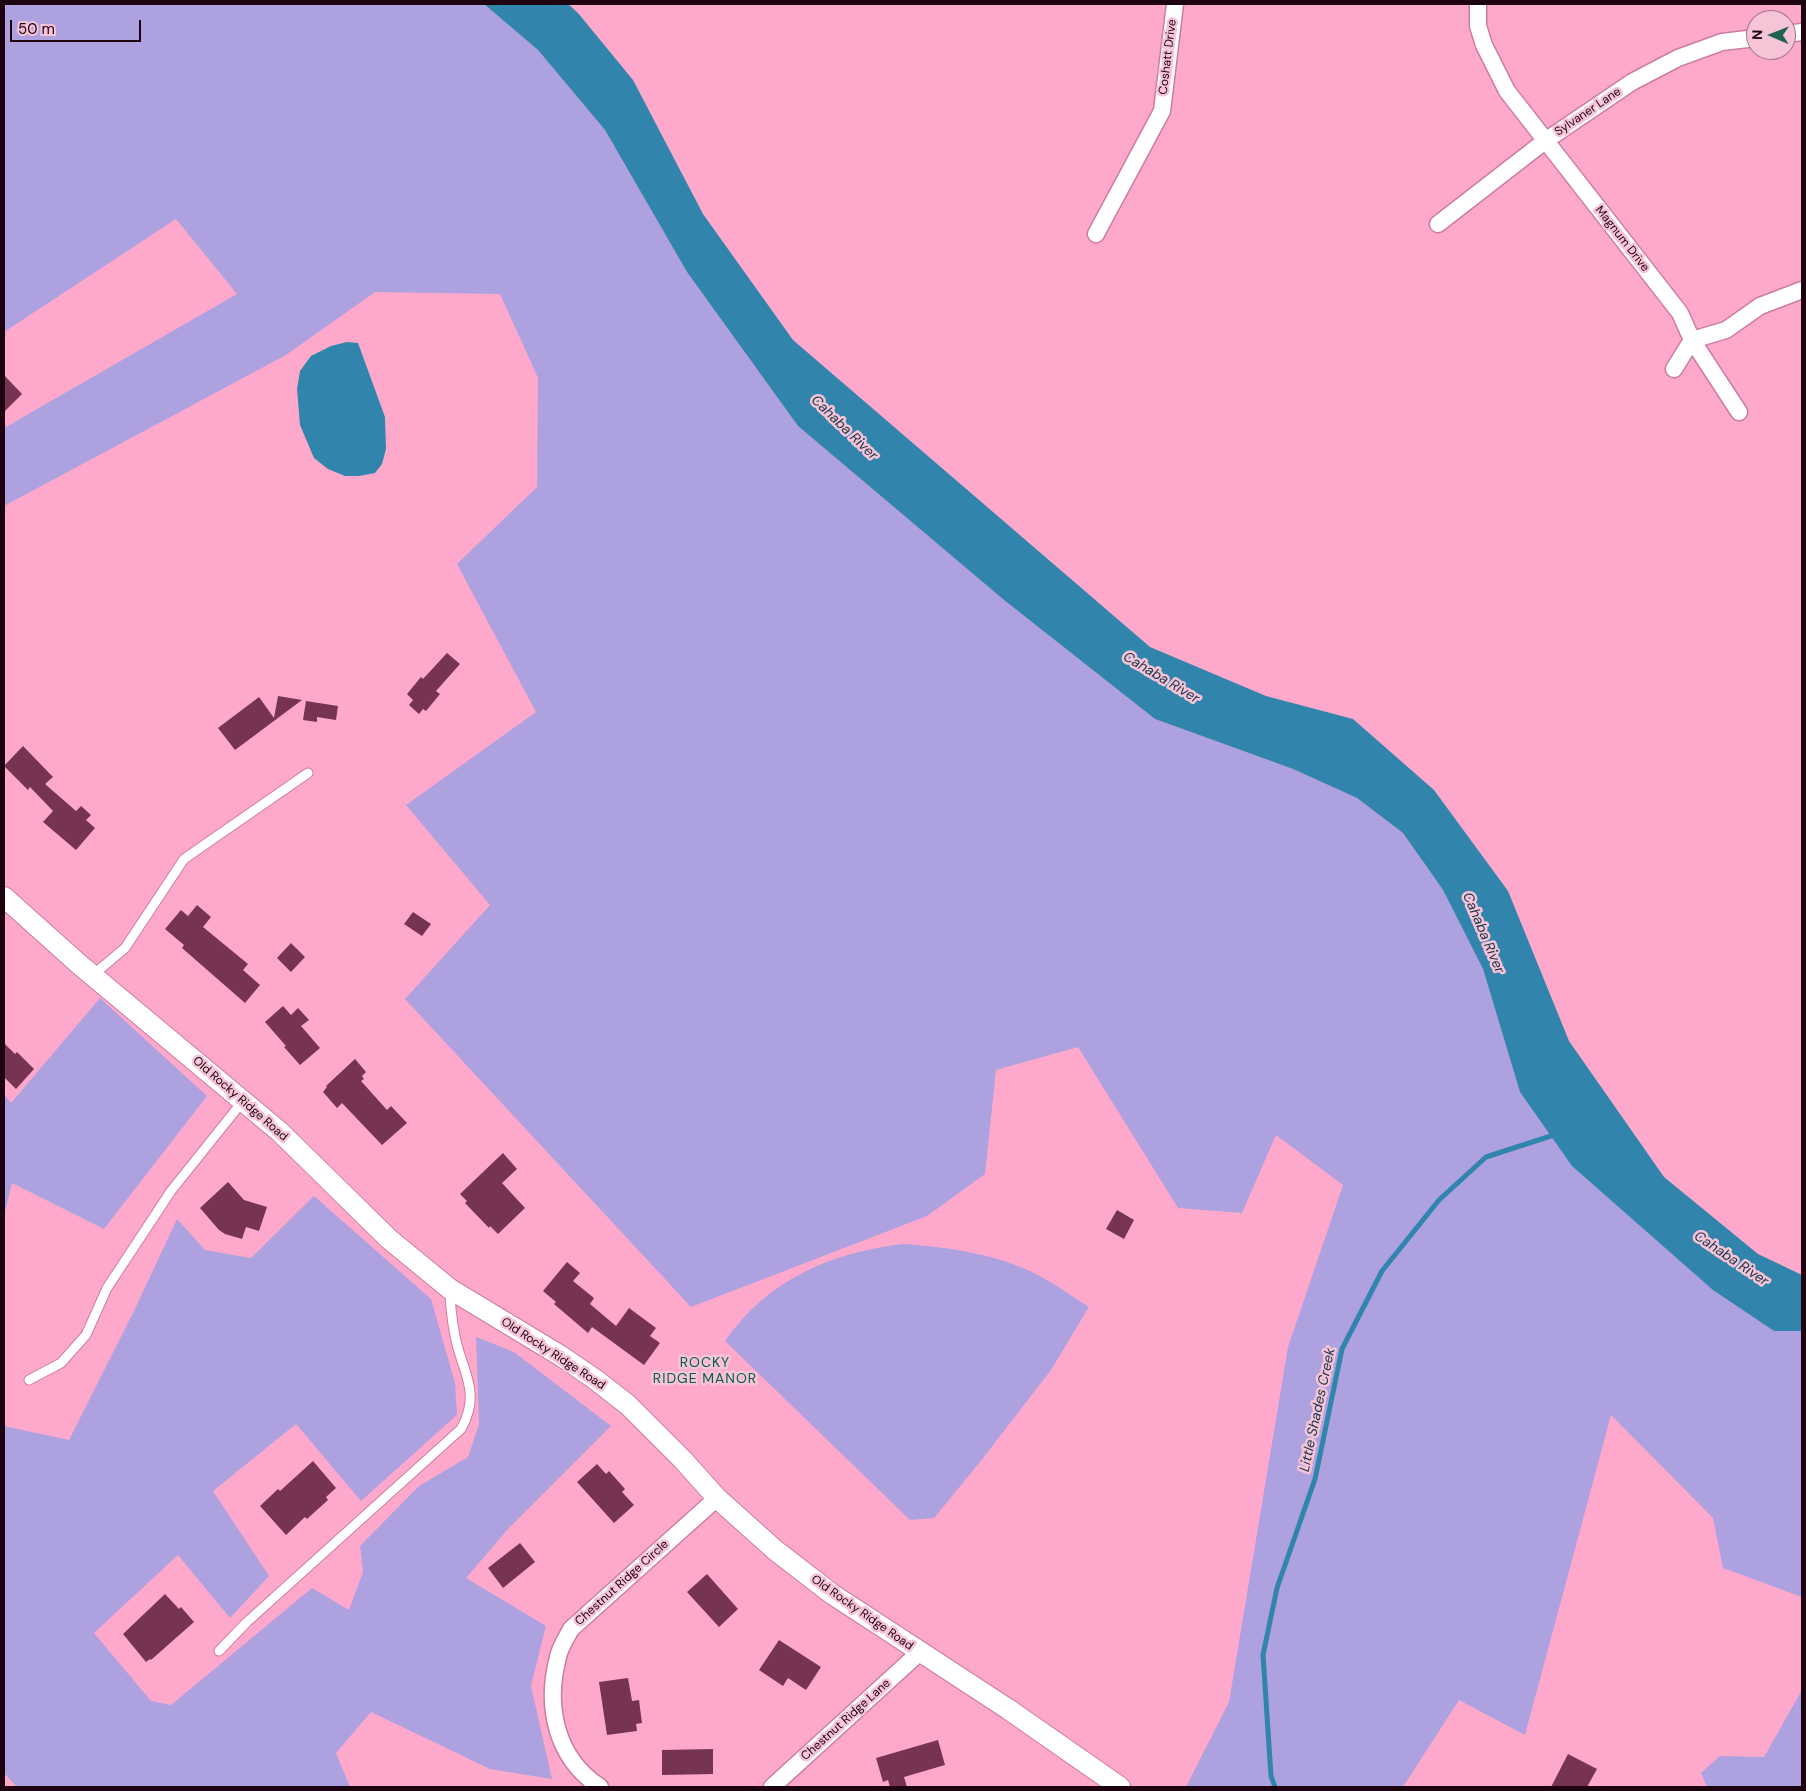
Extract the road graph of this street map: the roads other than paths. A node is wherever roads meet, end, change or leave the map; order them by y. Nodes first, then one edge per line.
1 (1175, 4) edge
2 (1478, 4) edge
3 (1746, 39) edge
4 (1545, 141) junction
5 (1438, 224) dead end
6 (1096, 234) dead end
7 (1802, 290) edge
8 (1692, 340) junction
9 (1674, 369) dead end
10 (1739, 412) dead end
11 (308, 773) dead end
12 (4, 897) edge
13 (92, 975) junction
14 (243, 1101) junction
15 (450, 1288) junction
16 (29, 1380) dead end
17 (717, 1498) junction
18 (219, 1651) dead end
19 (920, 1652) junction
20 (1109, 1784) edge
21 (600, 1787) edge
22 (772, 1787) edge

1 - 6 street, Coshatt Drive
2 - 4 street, Magnum Drive
3 - 4 street, Sylvaner Lane
4 - 5 street, Sylvaner Lane
4 - 8 street, Magnum Drive
7 - 8 street
8 - 9 street
8 - 10 street, Magnum Drive
11 - 13 lane
12 - 13 street, Old Rocky Ridge Road
13 - 14 street, Old Rocky Ridge Road
14 - 15 street, Old Rocky Ridge Road
14 - 16 lane
15 - 17 street, Old Rocky Ridge Road
15 - 18 lane
17 - 19 street, Old Rocky Ridge Road
17 - 21 street, Chestnut Ridge Circle
19 - 20 street, Old Rocky Ridge Road
19 - 22 street, Chestnut Ridge Lane

